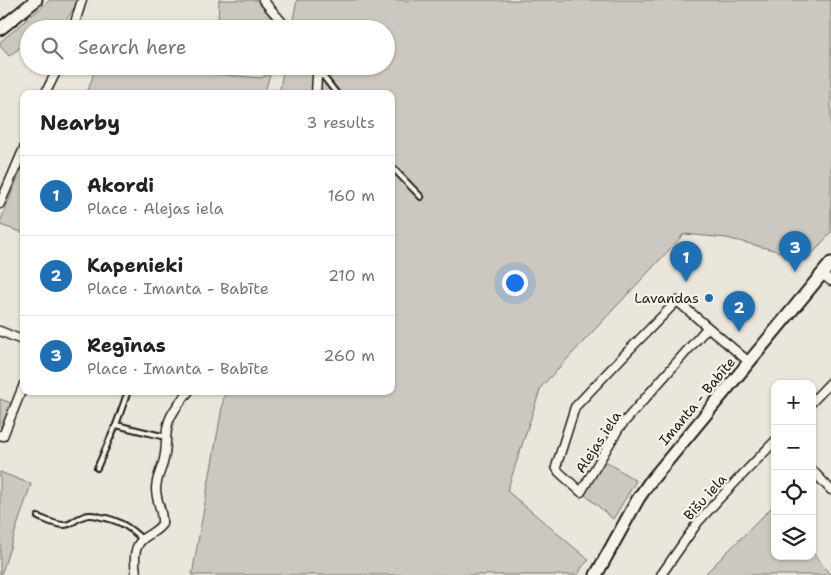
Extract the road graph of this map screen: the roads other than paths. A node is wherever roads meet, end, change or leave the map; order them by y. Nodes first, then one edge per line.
1 (36, 0) edge
2 (82, 0) edge
3 (263, 0) edge
4 (76, 20) edge
5 (280, 20) edge
6 (0, 29) edge
7 (54, 75) edge
8 (317, 76) joint
9 (47, 90) edge
10 (316, 90) edge
11 (334, 90) edge
12 (20, 157) edge
13 (395, 170) edge
14 (421, 197) dead end
15 (0, 204) edge
16 (831, 263) edge
17 (826, 277) edge
18 (707, 328) junction
19 (0, 331) edge
20 (20, 339) edge
21 (749, 362) junction
22 (831, 382) edge
23 (20, 394) edge
24 (127, 395) edge
25 (186, 395) edge
26 (816, 398) edge
27 (116, 425) junction
28 (0, 435) edge
29 (166, 437) junction
30 (771, 445) edge
31 (98, 468) dead end
32 (816, 474) edge
33 (831, 490) edge
34 (38, 517) dead end
35 (142, 539) junction
36 (598, 571) edge
37 (136, 575) edge
38 (661, 575) edge

1 - 6 main road
2 - 4 street
3 - 5 street
7 - 9 street
8 - 10 street
8 - 11 lane
12 - 15 street
13 - 14 lane
16 - 17 main road, Imanta - Babīte
17 - 21 main road, Imanta - Babīte
18 - 18 street, Alejas iela
18 - 21 street
19 - 20 street
21 - 36 main road, Imanta - Babīte
22 - 26 street
23 - 28 street
24 - 27 lane
25 - 29 street
27 - 29 lane
27 - 31 lane
29 - 35 street
30 - 38 street, Bišu iela
32 - 33 street
34 - 35 lane
35 - 37 street

